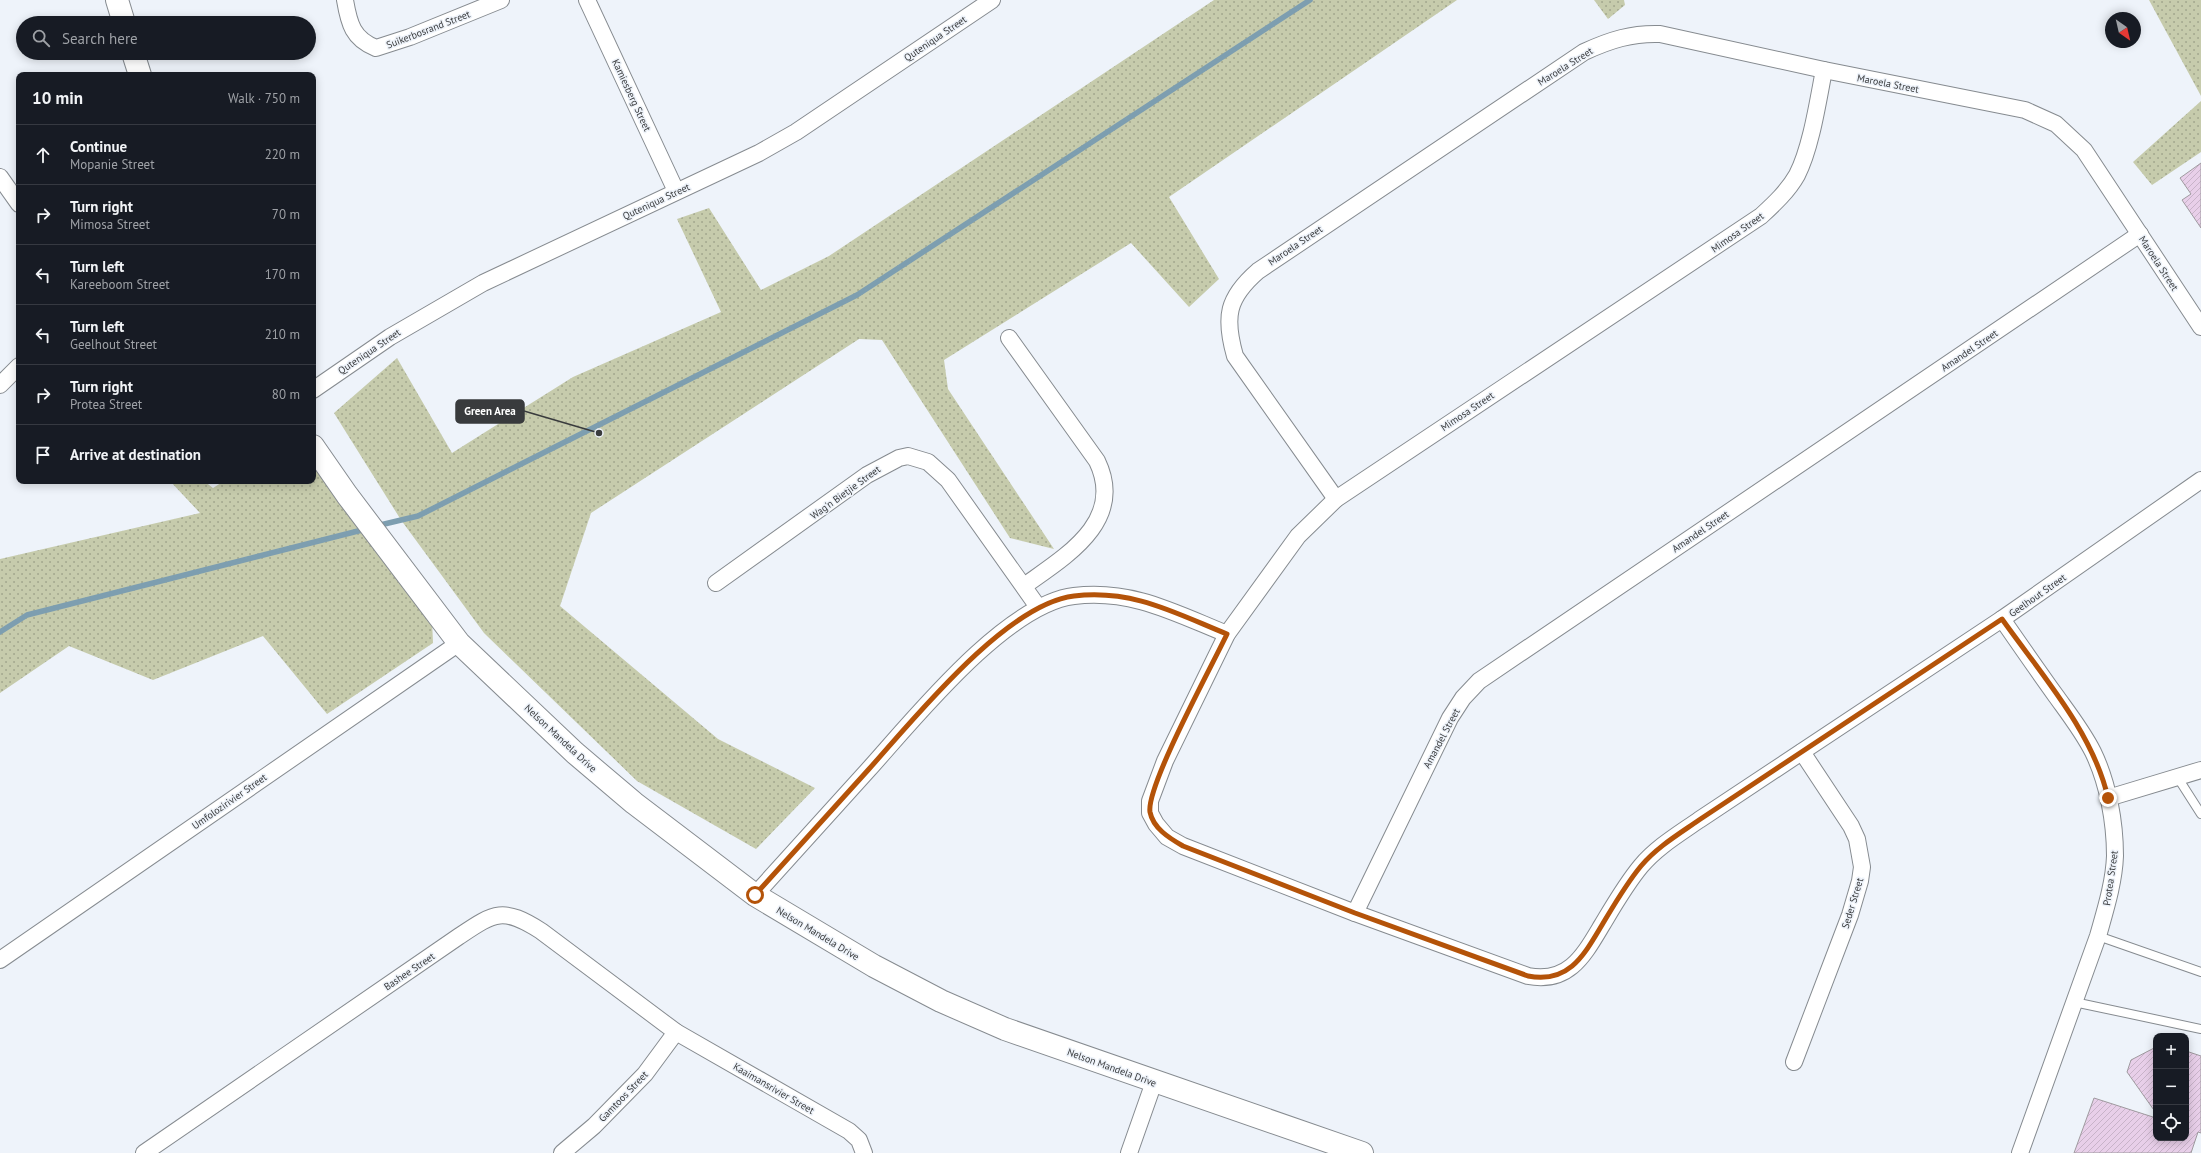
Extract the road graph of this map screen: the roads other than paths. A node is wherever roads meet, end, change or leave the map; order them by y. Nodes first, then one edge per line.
1 (117, 0) edge
2 (344, 0) edge
3 (501, 0) edge
4 (587, 0) edge
5 (992, 0) edge
6 (122, 16) edge
7 (135, 60) edge
8 (1824, 70) junction
9 (139, 72) edge
10 (0, 177) edge
11 (676, 191) junction
12 (16, 200) edge
13 (2140, 234) junction
14 (2201, 327) edge
15 (1009, 338) dead end
16 (16, 369) edge
17 (0, 385) edge
18 (316, 388) edge
19 (316, 450) edge
20 (2201, 480) edge
21 (1336, 499) junction
22 (716, 583) dead end
23 (1024, 586) junction
24 (1038, 607) junction
25 (2002, 619) junction
26 (1227, 634) junction
27 (459, 643) junction
28 (1802, 752) junction
29 (2201, 770) edge
30 (2178, 778) junction
31 (2108, 798) junction
32 (2201, 814) edge
33 (755, 895) junction
34 (1355, 913) junction
35 (2098, 936) junction
36 (0, 960) edge
37 (2201, 972) edge
38 (2074, 1002) junction
39 (2201, 1029) edge
40 (676, 1032) junction
41 (1794, 1062) dead end
42 (1154, 1082) junction
43 (144, 1153) edge
44 (562, 1153) edge
45 (864, 1153) edge
46 (1129, 1153) edge
47 (1362, 1153) edge
48 (2020, 1153) edge

1 - 6 street
2 - 3 street, Suikerbosrand Street
4 - 11 street, Kamiesberg Street
5 - 11 street, Quteniqua Street
7 - 9 street
8 - 13 street, Maroela Street
8 - 21 street, Mimosa Street
8 - 21 street, Maroela Street
10 - 12 street
11 - 18 street, Quteniqua Street
13 - 14 street, Maroela Street
13 - 34 street, Amandel Street
15 - 23 street
16 - 17 street
19 - 27 street, Nelson Mandela Drive
20 - 25 street, Geelhout Street
21 - 26 street, Mimosa Street
22 - 23 street, Wag'n Bietjie Street
23 - 24 street, Wag'n Bietjie Street
24 - 26 street
24 - 33 street
25 - 28 street, Geelhout Street
25 - 31 street, Protea Street
26 - 34 street, Mimosa Street
27 - 33 street, Nelson Mandela Drive
27 - 36 street, Umfolozirivier Street
28 - 34 street, Geelhout Street
28 - 41 street, Seder Street
29 - 30 street
30 - 31 street
30 - 32 lane
31 - 35 street, Protea Street
33 - 42 street, Nelson Mandela Drive
35 - 37 lane
35 - 38 street, Protea Street
38 - 39 lane
38 - 48 street, Protea Street
40 - 43 street, Bashee Street
40 - 44 street, Gamtoos Street
40 - 45 street, Kaaimansrivier Street
42 - 46 street
42 - 47 street, Nelson Mandela Drive

